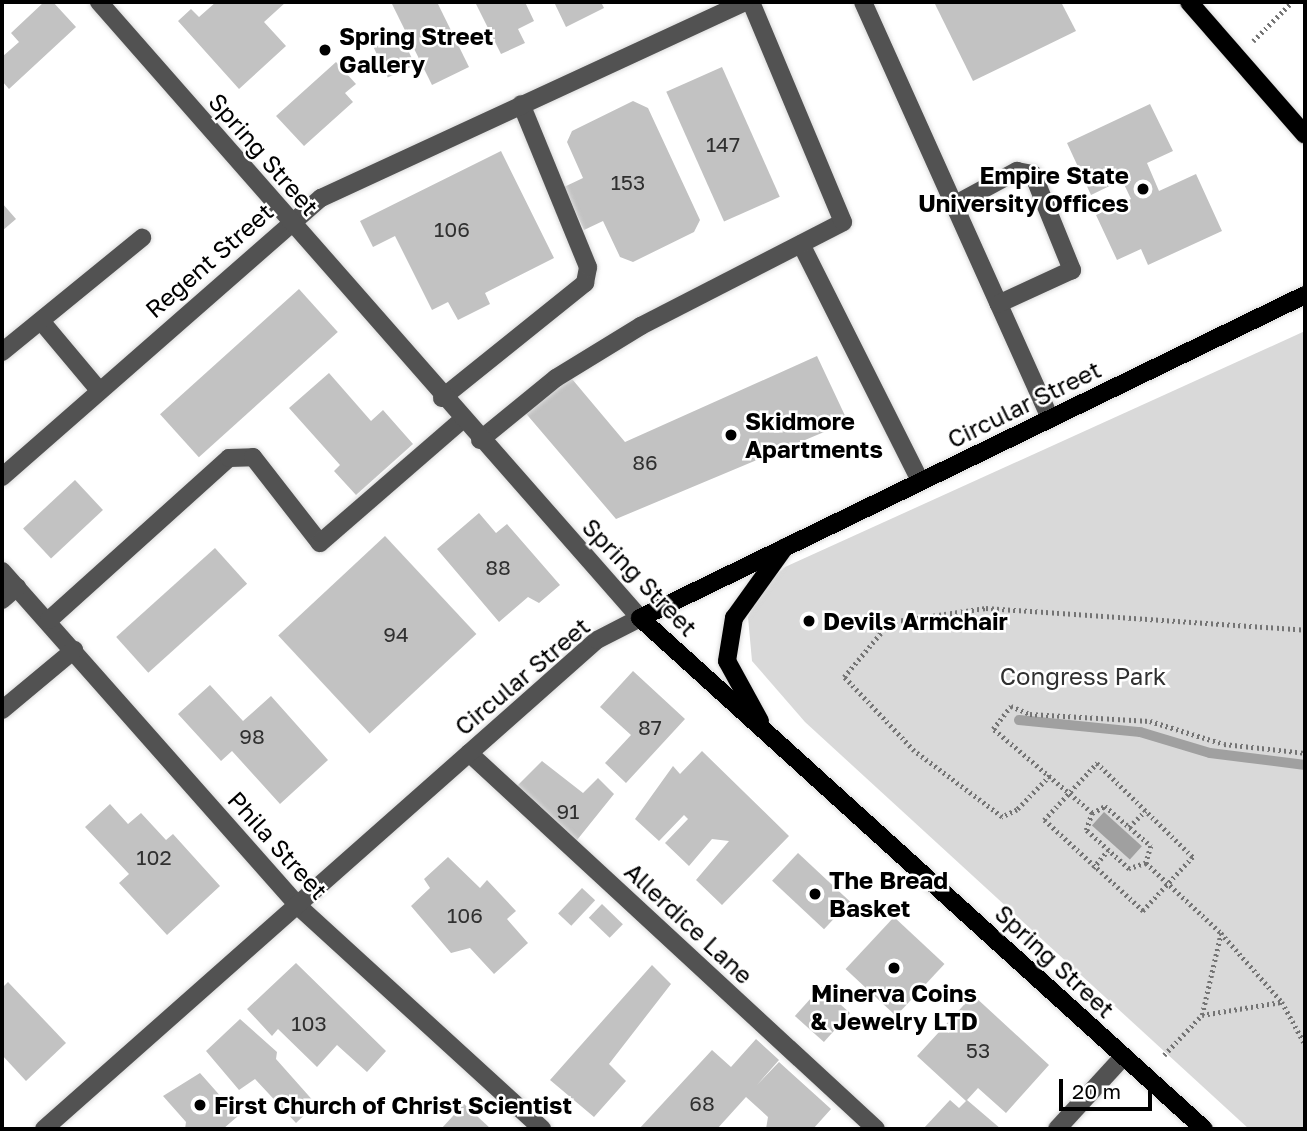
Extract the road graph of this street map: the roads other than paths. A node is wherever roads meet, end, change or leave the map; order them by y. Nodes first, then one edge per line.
1 (99, 2) edge
2 (745, 2) edge
3 (751, 2) edge
4 (863, 2) edge
5 (1188, 2) edge
6 (522, 104) junction
7 (1305, 135) edge
8 (954, 205) junction
9 (291, 221) junction
10 (142, 239) dead end
11 (802, 244) junction
12 (1305, 295) edge
13 (999, 304) junction
14 (41, 321) junction
15 (2, 352) edge
16 (99, 390) junction
17 (442, 398) junction
18 (1050, 419) junction
19 (463, 420) junction
20 (480, 440) junction
21 (2, 477) edge
22 (920, 481) junction
23 (787, 544) junction
24 (2, 571) edge
25 (17, 587) junction
26 (2, 600) edge
27 (640, 618) junction
28 (49, 620) junction
29 (74, 650) junction
30 (2, 710) edge
31 (769, 736) junction
32 (469, 753) junction
33 (297, 905) junction
34 (1123, 1057) junction
35 (44, 1129) edge
36 (542, 1129) edge
37 (876, 1129) edge
38 (1056, 1129) edge
39 (1204, 1129) edge

1 - 9 street, Spring Street
2 - 6 street, Regent Street
3 - 11 street
4 - 8 street
5 - 7 main road
6 - 9 street, Regent Street
6 - 17 street
8 - 13 street
8 - 13 street
9 - 16 street, Regent Street
9 - 17 street, Spring Street
10 - 14 street
11 - 20 street
11 - 22 street
12 - 18 main road, Circular Street
13 - 18 street
14 - 15 street
14 - 16 street
16 - 21 street, Regent Street
17 - 19 street, Spring Street
18 - 22 main road, Circular Street
19 - 20 street, Spring Street
19 - 28 street
20 - 27 street, Spring Street
22 - 23 main road, Circular Street
23 - 27 main road, Circular Street
23 - 31 main road
24 - 25 street, Phila Street
25 - 26 street
25 - 28 street, Phila Street
27 - 31 main road, Spring Street
27 - 32 street, Circular Street
28 - 29 street, Phila Street
29 - 30 street
29 - 33 street, Phila Street
31 - 34 main road, Spring Street
32 - 33 street, Circular Street
32 - 37 street, Allerdice Lane
33 - 35 street, Circular Street
33 - 36 street, Phila Street
34 - 38 street
34 - 39 main road, Spring Street

